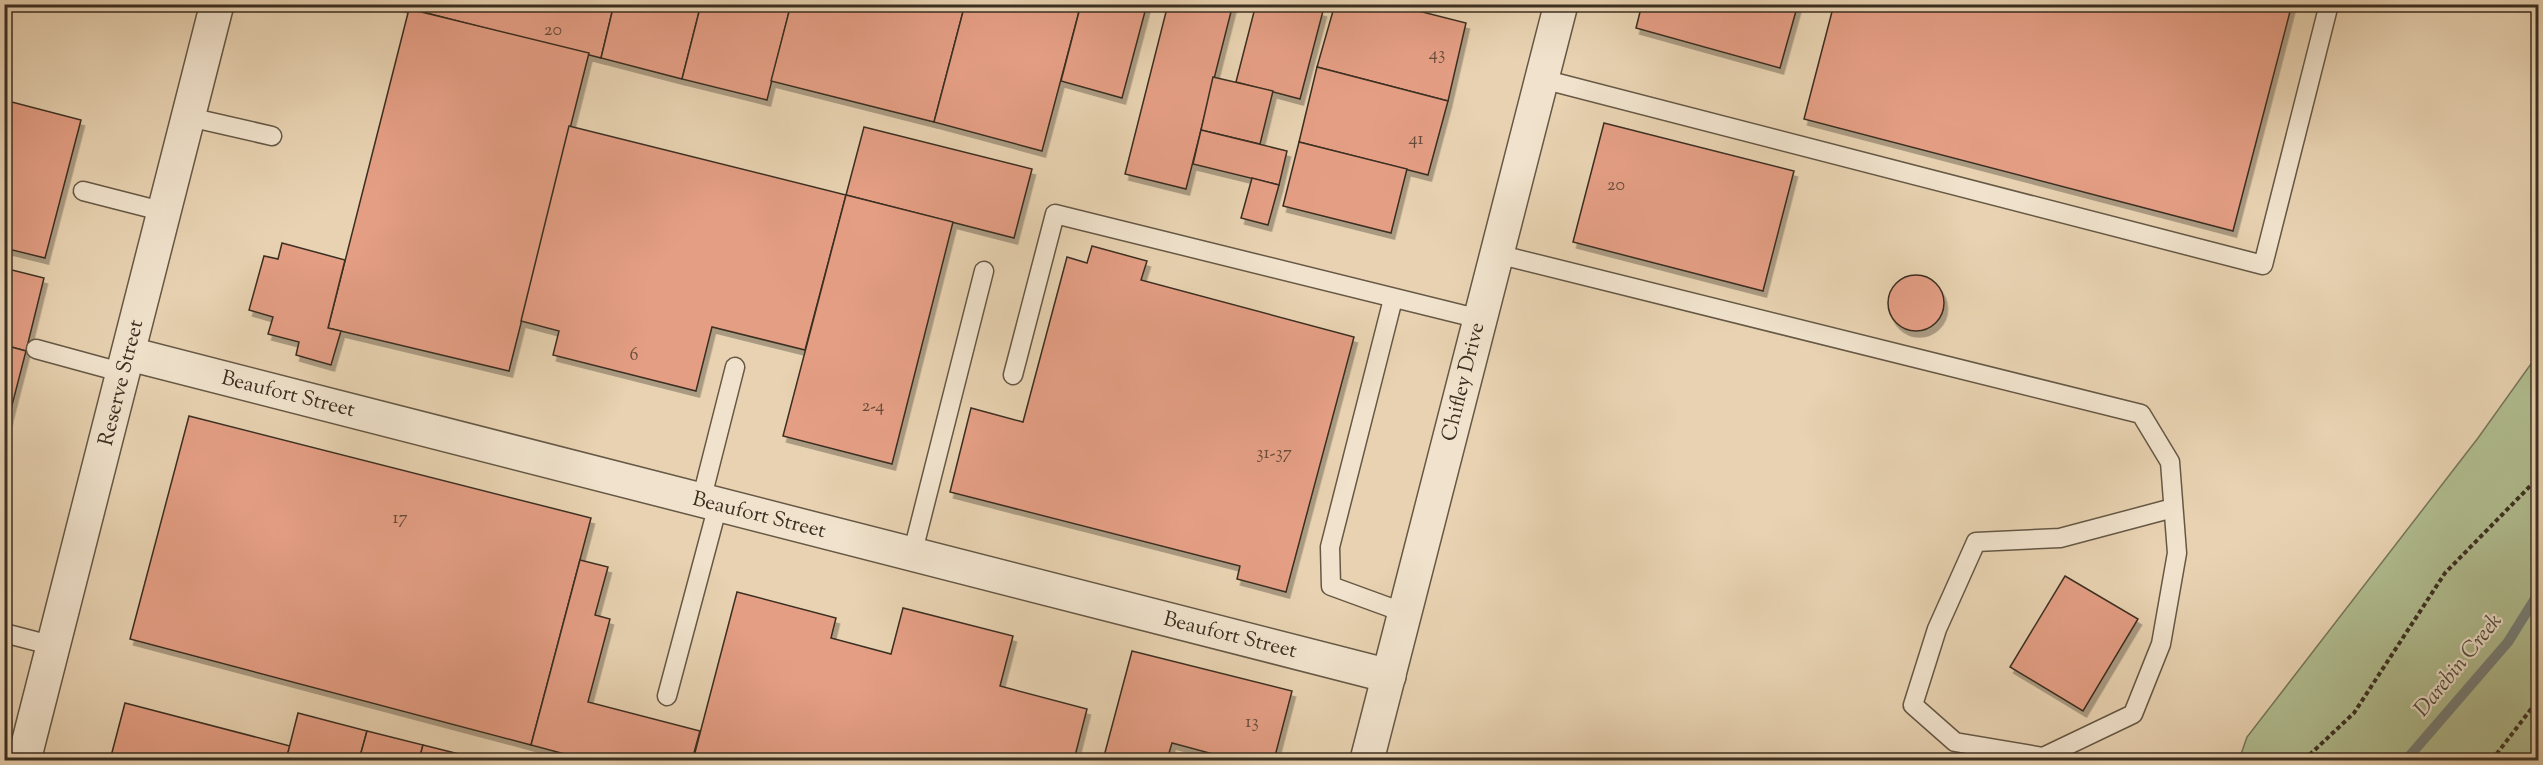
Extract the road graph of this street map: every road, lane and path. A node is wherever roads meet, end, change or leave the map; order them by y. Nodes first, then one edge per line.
1 (217, 4) edge
2 (1561, 4) edge
3 (2329, 4) edge
4 (1542, 79) junction
5 (189, 117) junction
6 (272, 136) dead end
7 (83, 191) dead end
8 (165, 212) junction
9 (1497, 254) junction
10 (984, 271) dead end
11 (1393, 300) junction
12 (1480, 319) junction
13 (36, 349) dead end
14 (127, 363) junction
15 (735, 367) dead end
16 (1013, 375) dead end
17 (2538, 478) edge
18 (710, 503) junction
19 (2174, 508) junction
20 (912, 555) junction
21 (1405, 613) junction
22 (4, 633) edge
23 (54, 645) junction
24 (1389, 676) junction
25 (667, 696) dead end
26 (2538, 700) edge
27 (24, 760) edge
28 (1367, 760) edge
29 (2304, 760) edge
30 (2492, 760) edge

1 - 5 street, Reserve Street
2 - 4 street, Chifley Drive
3 - 4 lane
4 - 9 street, Chifley Drive
5 - 6 lane
5 - 8 street, Reserve Street
7 - 8 lane
8 - 14 street, Reserve Street
9 - 12 street, Chifley Drive
9 - 19 lane
10 - 20 lane
11 - 12 lane
11 - 16 lane
11 - 21 lane
12 - 21 street, Chifley Drive
13 - 14 lane
14 - 18 street, Beaufort Street
14 - 23 street, Reserve Street
15 - 18 lane
17 - 29 path
18 - 20 street, Beaufort Street
18 - 25 lane
19 - 19 lane
20 - 24 street, Beaufort Street
21 - 24 street, Chifley Drive
22 - 23 lane
23 - 27 street, Reserve Street
24 - 28 street, Chifley Drive
26 - 30 path

